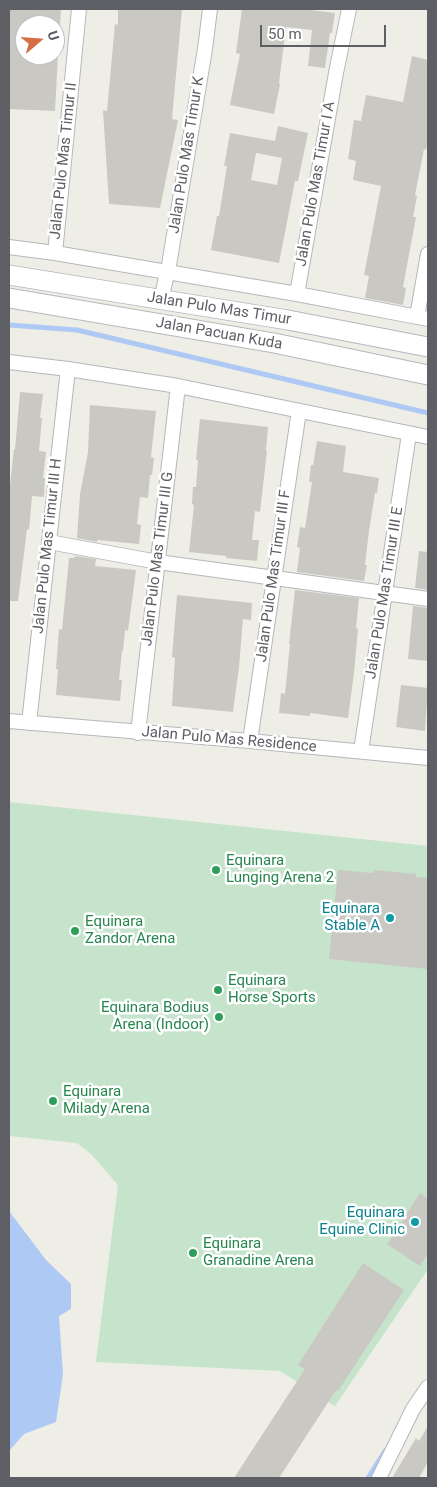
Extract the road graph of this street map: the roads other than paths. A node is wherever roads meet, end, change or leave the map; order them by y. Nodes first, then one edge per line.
1 (79, 9) edge
2 (210, 9) edge
3 (350, 9) edge
4 (9, 247) edge
5 (55, 253) junction
6 (428, 254) edge
7 (168, 273) junction
8 (9, 275) edge
9 (65, 285) junction
10 (297, 294) junction
11 (9, 298) edge
12 (161, 300) junction
13 (61, 307) junction
14 (422, 318) edge
15 (428, 347) edge
16 (9, 362) edge
17 (68, 369) junction
18 (428, 375) edge
19 (178, 386) junction
20 (299, 411) junction
21 (409, 434) junction
22 (428, 438) edge
23 (49, 542) junction
24 (158, 562) junction
25 (274, 577) junction
26 (385, 594) junction
27 (428, 599) edge
28 (9, 722) edge
29 (29, 723) junction
30 (138, 732) junction
31 (250, 741) junction
32 (361, 751) junction
33 (428, 758) edge
34 (428, 1388) edge
35 (379, 1478) edge

1 - 5 street, Jalan Pulo Mas Timur II
2 - 7 street, Jalan Pulo Mas Timur K
3 - 10 street, Jalan Pulo Mas Timur I A
4 - 5 street, Jalan Pulo Mas Timur
5 - 7 street, Jalan Pulo Mas Timur
6 - 14 street
7 - 10 street, Jalan Pulo Mas Timur
7 - 12 street, Jalan Pulo Mas Timur K
8 - 9 street, Jalan Pulo Mas Timur
9 - 12 street, Jalan Pulo Mas Timur
9 - 13 street
10 - 14 street, Jalan Pulo Mas Timur
11 - 13 street, Jalan Pacuan Kuda
12 - 15 street, Jalan Pulo Mas Timur
13 - 18 street, Jalan Pacuan Kuda
16 - 17 street
17 - 19 street
17 - 23 street, Jalan Pulo Mas Timur III H
19 - 20 street
19 - 24 street, Jalan Pulo Mas Timur III G
20 - 21 street
20 - 25 street, Jalan Pulo Mas Timur III F
21 - 22 street
21 - 26 street, Jalan Pulo Mas Timur III E
23 - 24 street
23 - 29 street, Jalan Pulo Mas Timur III H
24 - 25 street
24 - 30 street, Jalan Pulo Mas Timur III G
25 - 26 street
25 - 31 street, Jalan Pulo Mas Timur III F
26 - 27 street
26 - 32 street, Jalan Pulo Mas Timur III E
28 - 29 street, Jalan Pulo Mas Residence
29 - 30 street, Jalan Pulo Mas Residence
30 - 31 street, Jalan Pulo Mas Residence
31 - 32 street, Jalan Pulo Mas Residence
32 - 33 street, Jalan Pulo Mas Residence
34 - 35 street

